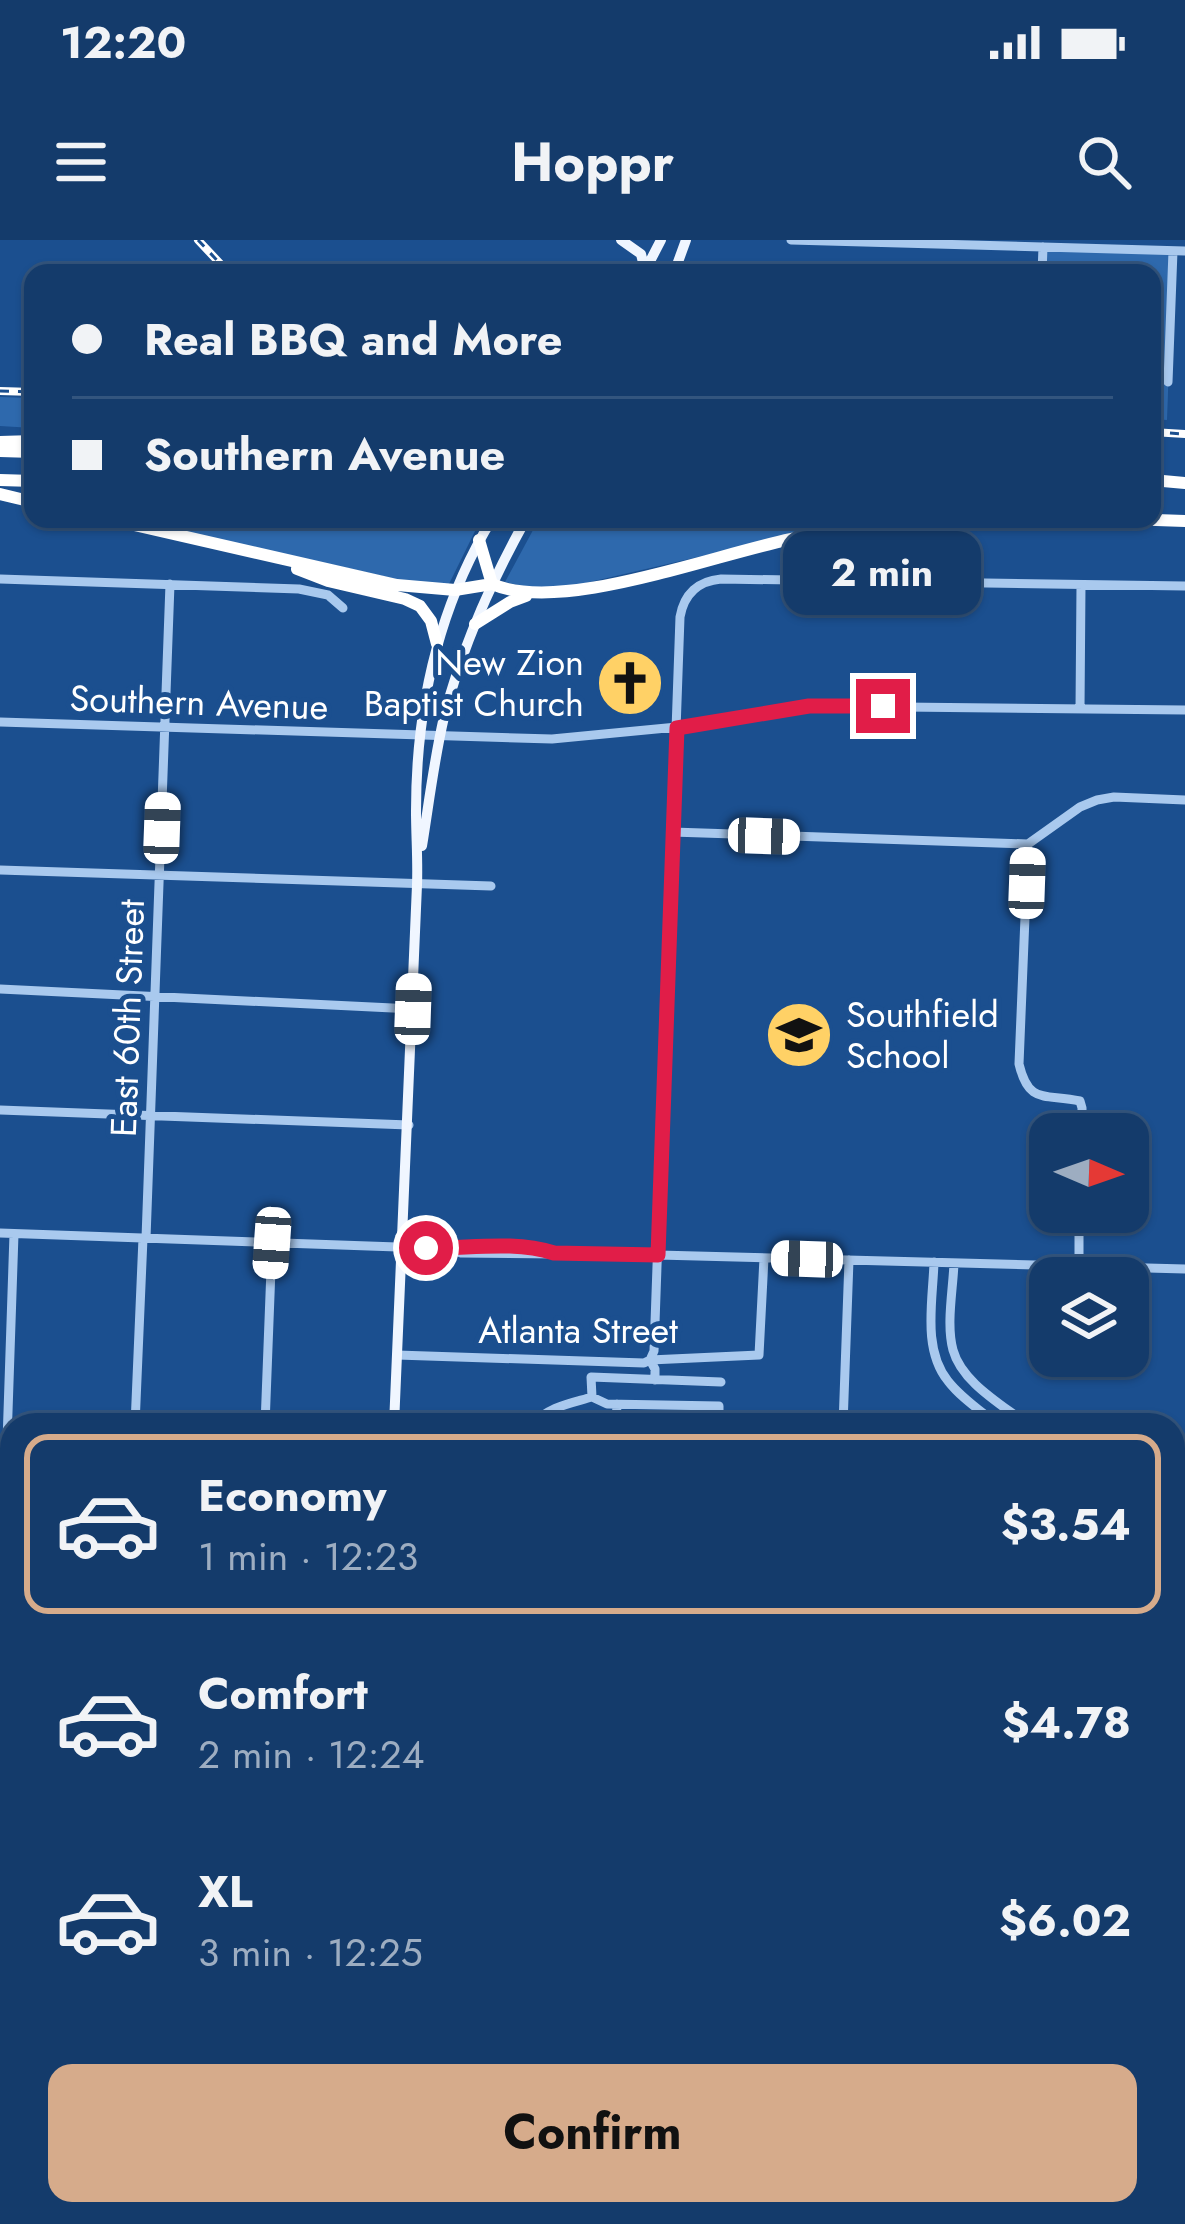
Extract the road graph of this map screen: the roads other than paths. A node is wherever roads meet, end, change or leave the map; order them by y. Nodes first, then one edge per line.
1 (621, 240) edge
2 (791, 240) edge
3 (909, 242) edge
4 (1040, 245) edge
5 (1173, 248) edge
6 (644, 264) edge
7 (1168, 382) dead end
8 (148, 528) edge
9 (486, 528) edge
10 (521, 528) edge
11 (864, 528) edge
12 (479, 540) junction
13 (257, 553) junction
14 (0, 579) edge
15 (170, 584) junction
16 (492, 584) junction
17 (1081, 585) junction
18 (1185, 586) edge
19 (455, 590) junction
20 (532, 594) junction
21 (343, 608) dead end
22 (475, 624) junction
23 (437, 644) junction
24 (1080, 709) junction
25 (1185, 710) edge
26 (0, 722) edge
27 (165, 728) junction
28 (677, 728) junction
29 (419, 735) junction
30 (440, 736) junction
31 (1185, 800) edge
32 (673, 832) junction
33 (1028, 844) junction
34 (0, 870) edge
35 (160, 876) junction
36 (417, 879) junction
37 (490, 886) dead end
38 (0, 989) edge
39 (157, 995) junction
40 (413, 1009) junction
41 (0, 1110) edge
42 (1081, 1113) edge
43 (151, 1116) junction
44 (409, 1125) junction
45 (0, 1233) edge
46 (14, 1234) junction
47 (145, 1238) junction
48 (272, 1243) junction
49 (402, 1247) junction
50 (658, 1255) junction
51 (764, 1258) junction
52 (849, 1261) junction
53 (934, 1262) junction
54 (953, 1263) junction
55 (1029, 1265) edge
56 (1149, 1268) edge
57 (1185, 1269) edge
58 (397, 1354) junction
59 (650, 1360) junction
60 (655, 1379) junction
61 (721, 1382) dead end
62 (592, 1397) junction
63 (616, 1405) junction
64 (8, 1413) edge
65 (136, 1413) edge
66 (265, 1413) edge
67 (395, 1413) edge
68 (544, 1413) edge
69 (616, 1413) edge
70 (719, 1413) edge
71 (843, 1413) edge
72 (984, 1413) edge
73 (1013, 1413) edge

1 - 6 main road
2 - 3 street
3 - 4 street
4 - 5 street
5 - 7 street
8 - 13 highway
9 - 12 main road
10 - 16 main road
11 - 20 highway
12 - 16 highway
12 - 19 main road
13 - 19 highway
13 - 23 highway
14 - 15 street
15 - 21 street
15 - 27 street, East 60th Street
16 - 19 highway
16 - 20 highway
16 - 22 main road
17 - 18 street
17 - 24 street
17 - 28 street
19 - 23 main road
20 - 22 highway
22 - 30 main road
23 - 29 main road
24 - 25 street, Southern Avenue
24 - 28 street, Southern Avenue
26 - 27 street, Southern Avenue
27 - 29 street, Southern Avenue
27 - 35 street, East 60th Street
28 - 30 street, Southern Avenue
28 - 32 street
29 - 30 street, Southern Avenue
29 - 36 main road
30 - 36 main road
31 - 33 street
32 - 33 street
32 - 50 street
33 - 42 street
34 - 35 street
35 - 36 street
35 - 39 street, East 60th Street
36 - 37 street
36 - 40 main road
38 - 39 street
39 - 40 street
39 - 43 street, East 60th Street
40 - 44 main road
41 - 43 street
43 - 44 street
43 - 47 street, East 60th Street
44 - 49 main road
45 - 46 street
46 - 47 street
46 - 64 street
47 - 48 street
47 - 65 street, East 60th Street
48 - 49 street
48 - 66 street
49 - 50 street
49 - 58 main road
50 - 51 street
50 - 59 street
51 - 52 street
51 - 59 street, Atlanta Street
52 - 53 street
52 - 71 street
53 - 54 street
53 - 72 street
54 - 55 street
54 - 73 street
56 - 57 street
58 - 59 street, Atlanta Street
58 - 67 main road
59 - 60 street
60 - 61 street
60 - 62 street
62 - 63 street
62 - 68 street
63 - 69 street
63 - 70 street

